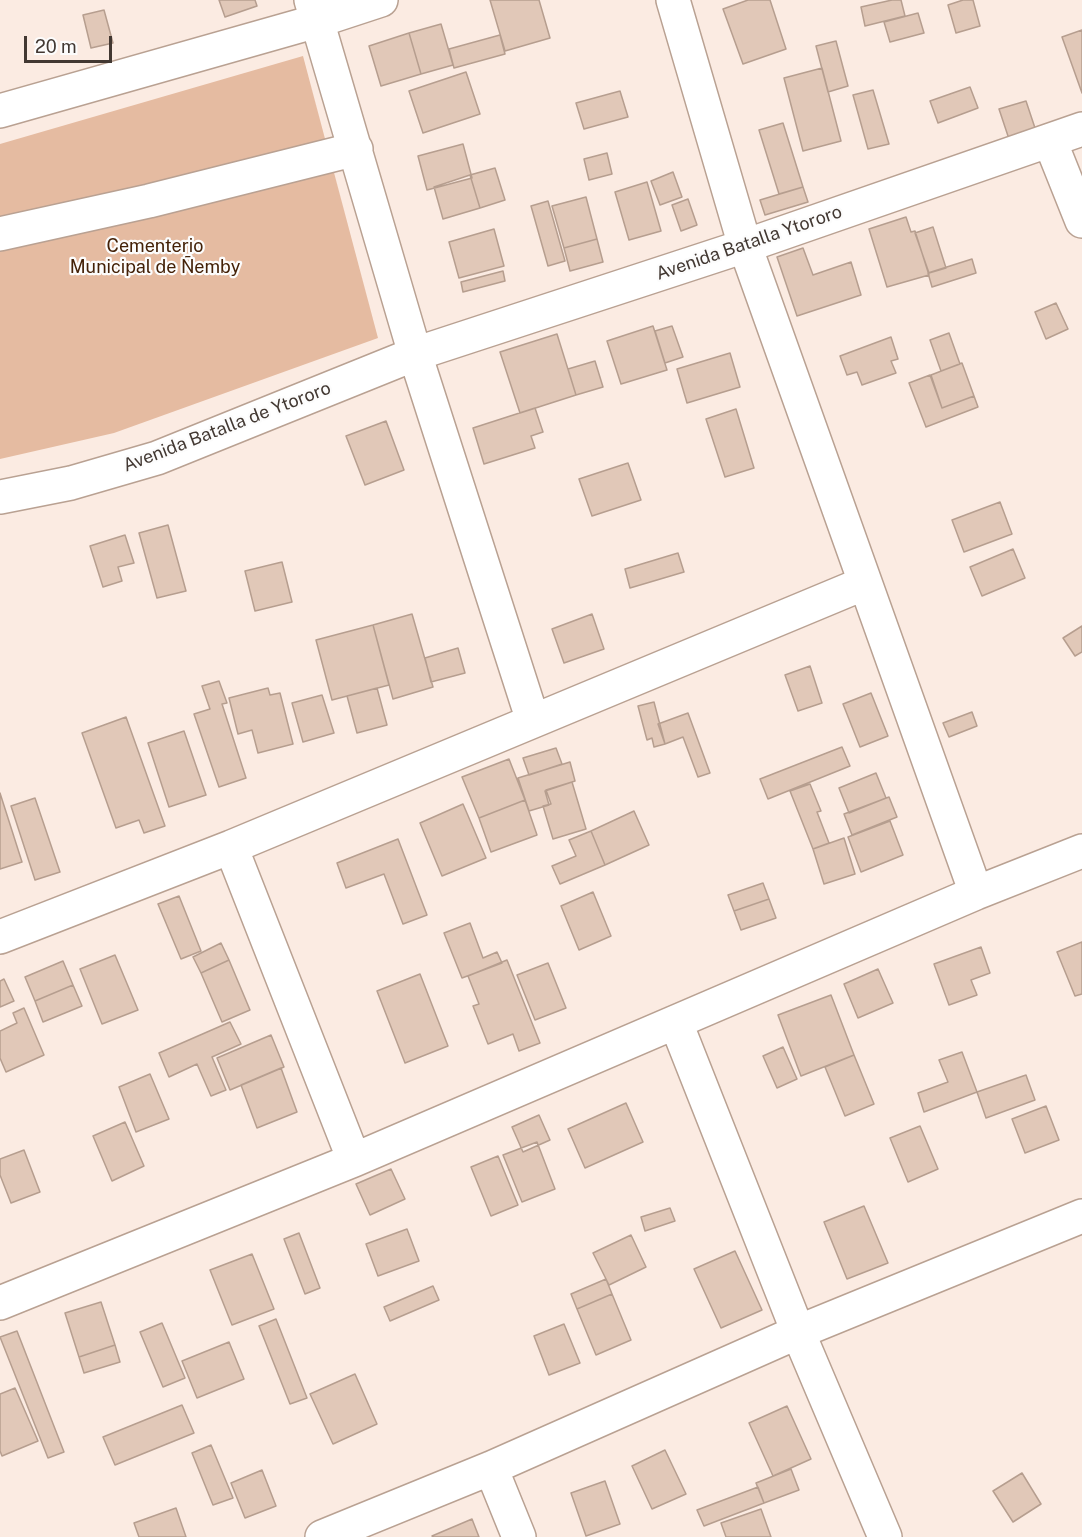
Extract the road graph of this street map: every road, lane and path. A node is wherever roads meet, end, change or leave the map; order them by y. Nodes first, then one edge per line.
1 (381, 0) edge
2 (673, 0) edge
3 (314, 10) edge
4 (0, 111) edge
5 (1082, 129) edge
6 (1050, 141) junction
7 (356, 149) junction
8 (1082, 221) edge
9 (0, 234) edge
10 (746, 246) junction
11 (416, 354) junction
12 (0, 497) edge
13 (865, 583) junction
14 (533, 721) junction
15 (231, 848) junction
16 (1082, 851) edge
17 (976, 893) junction
18 (0, 937) edge
19 (676, 1023) junction
20 (354, 1160) junction
21 (1082, 1216) edge
22 (0, 1303) edge
23 (798, 1332) junction
24 (491, 1468) junction
25 (322, 1537) edge
26 (519, 1537) edge
27 (885, 1537) edge

1 - 3 street
2 - 10 street
3 - 4 street
3 - 7 street
5 - 6 street, Avenida Batalla Ytororo
6 - 8 street
6 - 10 street, Avenida Batalla Ytororo
7 - 9 street
7 - 11 street
10 - 11 street, Avenida Batalla Ytororo
10 - 13 street
11 - 12 street, Avenida Batalla de Ytororo
11 - 14 street
13 - 14 street
13 - 17 street
14 - 15 street
15 - 18 street
15 - 20 street
16 - 17 street
17 - 19 street
19 - 20 street
19 - 23 street
20 - 22 street
21 - 23 street
23 - 24 street
23 - 27 street
24 - 25 street
24 - 26 street

